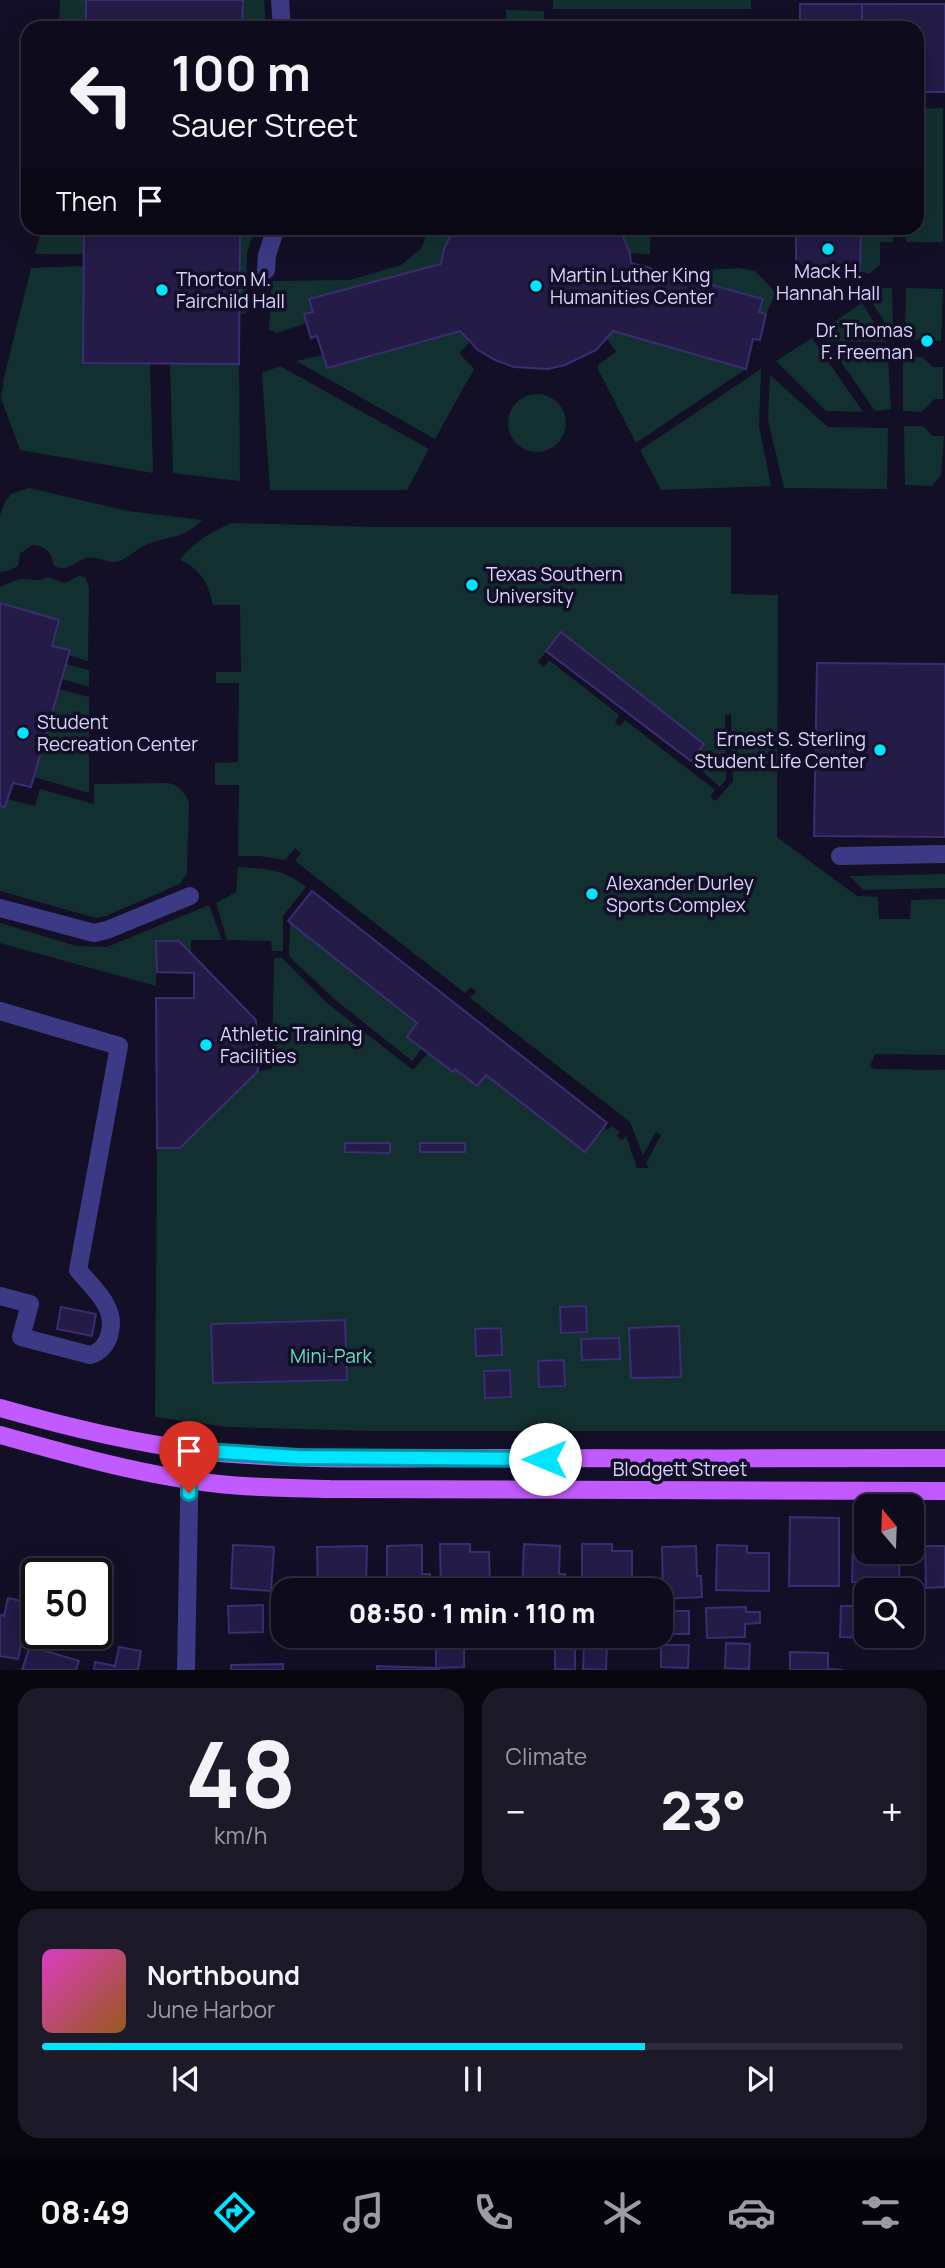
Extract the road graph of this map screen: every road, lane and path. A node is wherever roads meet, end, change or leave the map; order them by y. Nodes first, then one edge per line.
1 (280, 0) edge
2 (282, 21) edge
3 (274, 235) edge
4 (265, 270) dead end
5 (945, 854) edge
6 (840, 856) dead end
7 (190, 896) dead end
8 (0, 908) edge
9 (0, 1011) edge
10 (0, 1296) edge
11 (0, 1408) edge
12 (0, 1435) edge
13 (190, 1450) junction
14 (945, 1458) edge
15 (572, 1459) junction
16 (190, 1479) junction
17 (571, 1489) junction
18 (945, 1490) edge
19 (186, 1670) edge

1 - 2 street
3 - 4 street
5 - 6 street
7 - 8 street
9 - 10 street
11 - 13 main road, Blodgett Street
12 - 16 main road, Blodgett Street
13 - 15 main road, Blodgett Street
13 - 16 street
14 - 15 main road, Blodgett Street
15 - 17 main road
16 - 17 main road, Blodgett Street
16 - 19 street
17 - 18 main road, Blodgett Street

